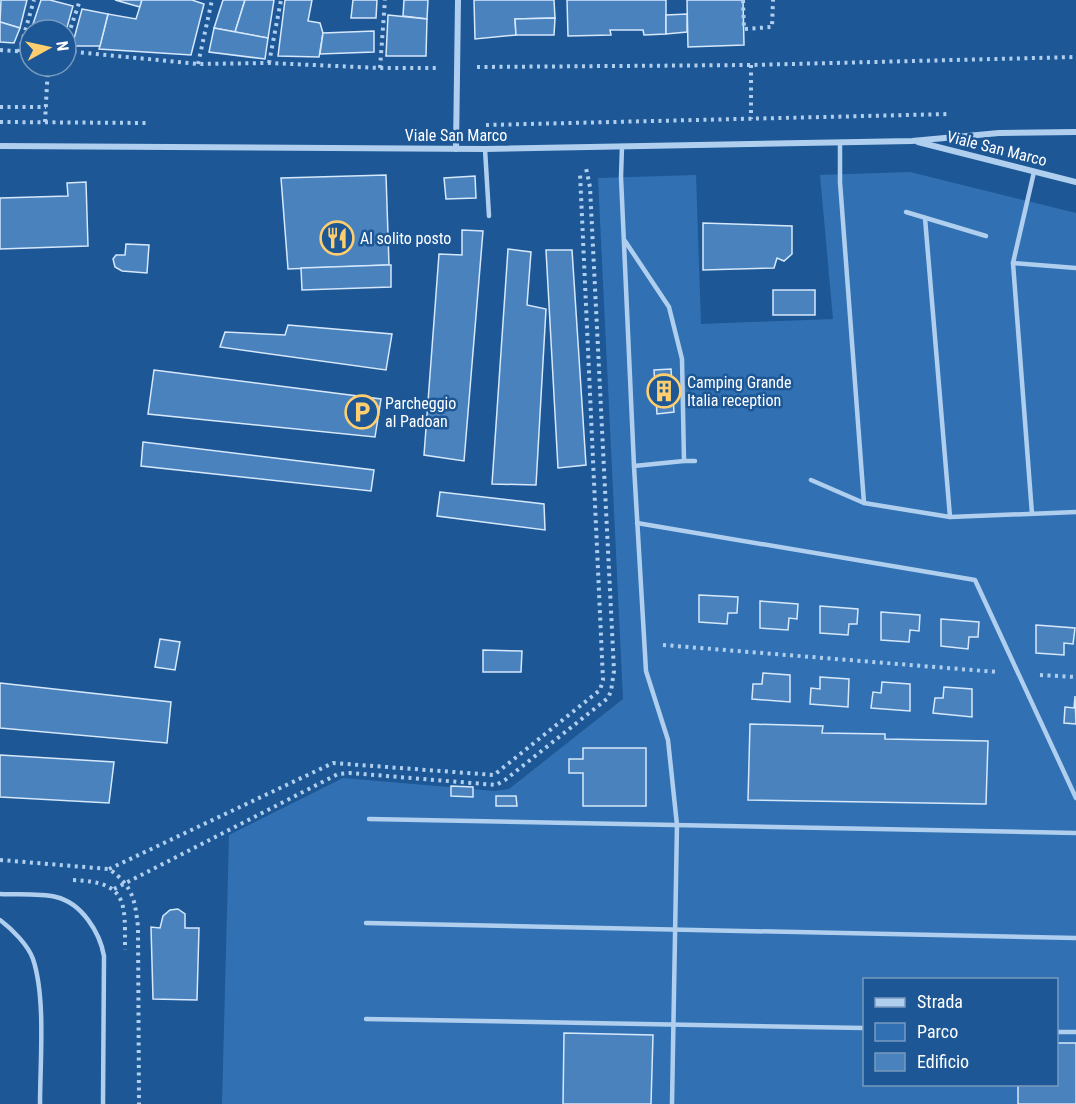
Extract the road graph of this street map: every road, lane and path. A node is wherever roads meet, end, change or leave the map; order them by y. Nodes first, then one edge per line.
1 (34, 0) edge
2 (80, 0) edge
3 (212, 0) edge
4 (281, 0) edge
5 (385, 0) edge
6 (458, 0) edge
7 (743, 0) edge
8 (772, 0) edge
9 (29, 18) edge
10 (74, 18) edge
11 (0, 50) edge
12 (18, 52) edge
13 (78, 52) edge
14 (1076, 57) edge
15 (269, 63) junction
16 (198, 64) junction
17 (750, 64) junction
18 (456, 67) junction
19 (380, 68) junction
20 (47, 78) edge
21 (0, 107) edge
22 (46, 107) junction
23 (960, 114) dead end
24 (751, 119) junction
25 (0, 122) edge
26 (45, 122) junction
27 (151, 123) dead end
28 (585, 123) junction
29 (455, 126) junction
30 (1076, 132) edge
31 (912, 141) junction
32 (840, 142) junction
33 (0, 146) edge
34 (622, 146) junction
35 (585, 147) junction
36 (456, 149) junction
37 (485, 149) junction
38 (1034, 172) junction
39 (580, 173) dead end
40 (1076, 182) edge
41 (906, 212) dead end
42 (489, 216) dead end
43 (925, 218) junction
44 (986, 236) dead end
45 (624, 241) junction
46 (1013, 263) junction
47 (1076, 267) edge
48 (684, 461) junction
49 (695, 461) dead end
50 (634, 465) junction
51 (811, 480) dead end
52 (864, 503) junction
53 (1076, 512) edge
54 (1032, 514) junction
55 (950, 517) junction
56 (637, 523) junction
57 (645, 644) junction
58 (1018, 673) junction
59 (1076, 677) edge
60 (1076, 798) edge
61 (369, 819) dead end
62 (678, 825) junction
63 (1076, 833) edge
64 (109, 869) dead end
65 (114, 889) dead end
66 (0, 894) edge
67 (0, 920) edge
68 (366, 923) dead end
69 (676, 931) junction
70 (1076, 938) edge
71 (366, 1018) dead end
72 (674, 1024) junction
73 (863, 1028) edge
74 (1058, 1032) edge
75 (1076, 1032) edge
76 (40, 1104) edge
77 (103, 1104) edge
78 (672, 1104) edge

1 - 9 path
2 - 10 path
3 - 16 path
4 - 15 path
5 - 19 path
6 - 18 street
7 - 8 path
11 - 12 path
13 - 16 path
14 - 17 path
15 - 16 path
15 - 19 path
17 - 18 path
17 - 24 path
18 - 19 path
18 - 29 street
20 - 22 path
21 - 22 path
22 - 26 path
23 - 24 path
24 - 28 path
25 - 26 path
26 - 27 path
28 - 29 path
28 - 35 path
29 - 36 street
30 - 31 street, Viale San Marco
31 - 32 street, Viale San Marco
31 - 38 street, Viale San Marco
32 - 34 street, Viale San Marco
32 - 52 lane
33 - 36 street, Viale San Marco
34 - 35 street, Viale San Marco
34 - 45 lane
35 - 37 street, Viale San Marco
35 - 65 path
36 - 37 street, Viale San Marco
37 - 42 lane
38 - 40 street, Viale San Marco
38 - 46 lane
39 - 64 path
41 - 43 lane
43 - 44 lane
43 - 55 lane
45 - 48 lane
45 - 50 lane
46 - 47 lane
46 - 54 lane
48 - 49 lane
48 - 50 lane
50 - 56 lane
51 - 52 lane
52 - 55 lane
53 - 54 lane
54 - 55 lane
56 - 57 lane
56 - 58 lane
57 - 58 path
57 - 62 lane
58 - 59 path
58 - 60 lane
61 - 62 lane
62 - 63 lane
62 - 69 lane
66 - 77 lane
67 - 76 lane
68 - 69 lane
69 - 70 lane
69 - 72 lane
71 - 72 lane
72 - 73 lane
72 - 78 lane
74 - 75 lane

